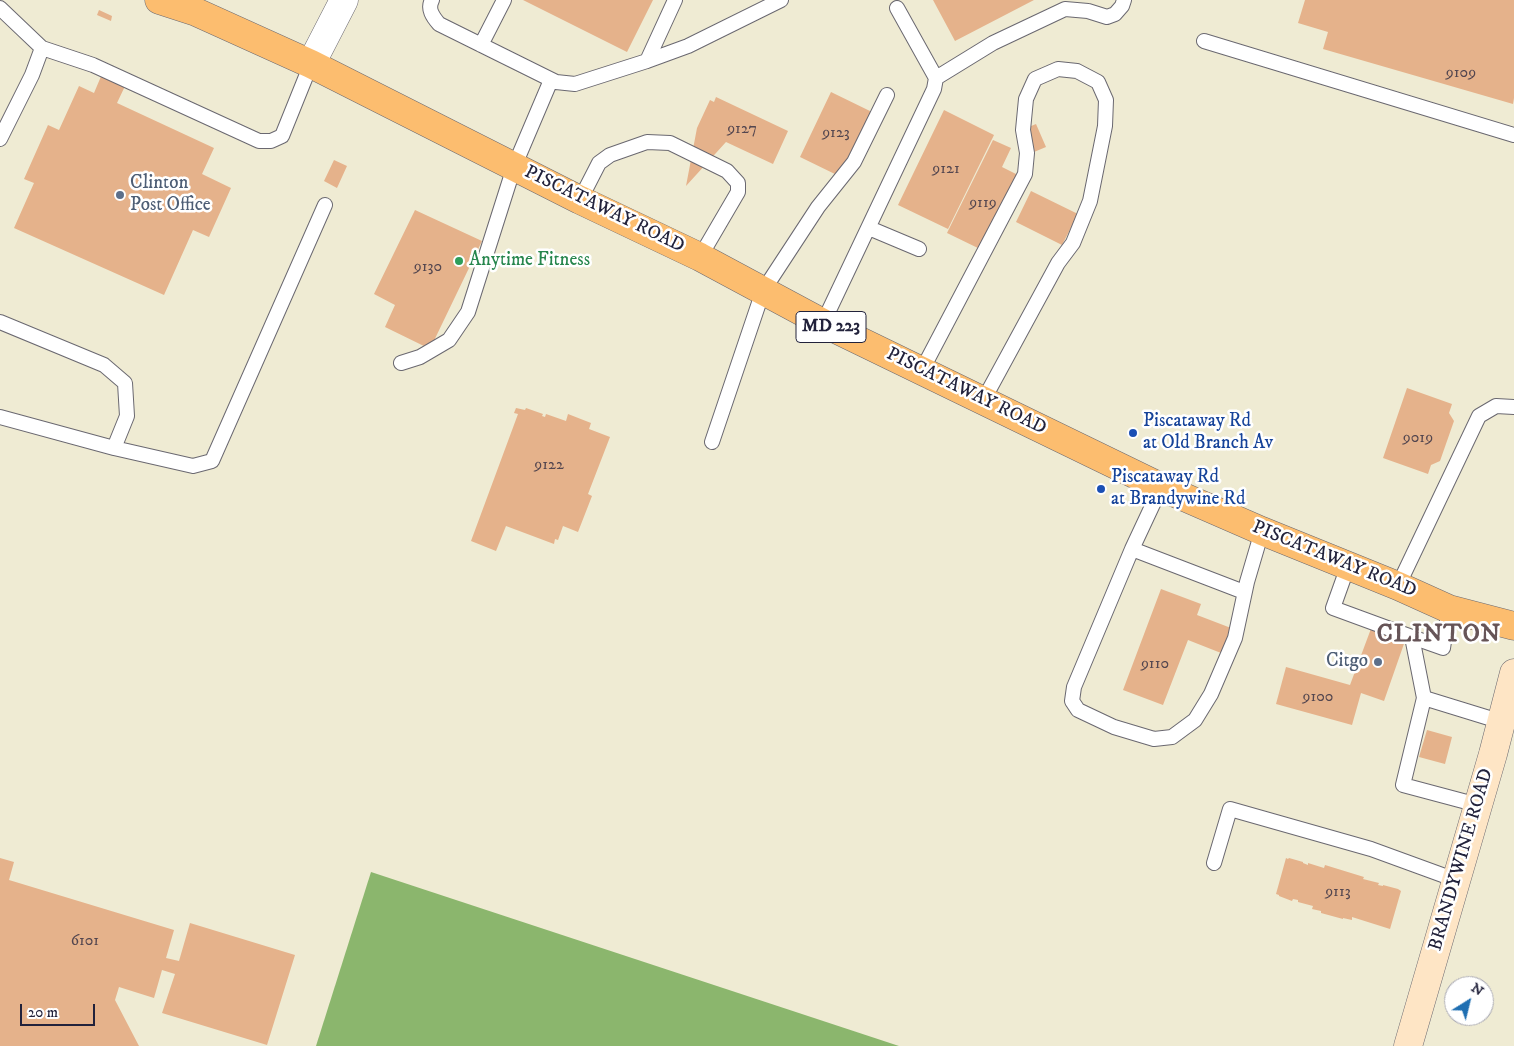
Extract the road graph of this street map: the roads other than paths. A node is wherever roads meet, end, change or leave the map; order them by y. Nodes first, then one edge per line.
1 (159, 0) edge
2 (344, 0) edge
3 (432, 0) edge
4 (504, 0) edge
5 (675, 0) edge
6 (781, 0) edge
7 (1124, 0) edge
8 (0, 8) edge
9 (897, 8) dead end
10 (1204, 41) dead end
11 (481, 45) junction
12 (42, 48) junction
13 (647, 62) junction
14 (311, 64) junction
15 (936, 78) junction
16 (551, 80) junction
17 (887, 95) dead end
18 (1514, 135) edge
19 (0, 139) edge
20 (514, 167) junction
21 (580, 200) junction
22 (325, 205) dead end
23 (869, 228) junction
24 (918, 249) dead end
25 (700, 256) junction
26 (763, 290) junction
27 (0, 322) edge
28 (824, 323) junction
29 (401, 363) dead end
30 (922, 370) junction
31 (983, 402) junction
32 (1514, 407) edge
33 (0, 417) edge
34 (712, 442) dead end
35 (114, 448) junction
36 (1161, 487) junction
37 (1262, 531) junction
38 (1132, 549) junction
39 (1348, 566) junction
40 (1398, 586) junction
41 (1244, 592) junction
42 (1449, 609) junction
43 (1514, 626) edge
44 (1412, 637) junction
45 (1514, 673) edge
46 (1424, 698) junction
47 (1502, 722) junction
48 (1478, 805) junction
49 (1214, 862) dead end
50 (1456, 880) junction
51 (1408, 1046) edge

1 - 14 main road, PISCATAWAY ROAD / MD 223
2 - 14 street
3 - 11 lane
4 - 11 lane
5 - 13 lane
6 - 13 lane
7 - 15 lane
8 - 12 lane
9 - 15 lane
10 - 18 lane
11 - 16 lane
12 - 14 lane
12 - 19 lane
13 - 16 lane
14 - 20 main road, PISCATAWAY ROAD / MD 223
15 - 23 lane
16 - 20 lane
17 - 26 lane
20 - 21 main road, PISCATAWAY ROAD / MD 223
20 - 29 lane
21 - 25 main road, PISCATAWAY ROAD / MD 223
21 - 25 lane
22 - 35 lane
23 - 24 lane
23 - 28 lane
25 - 26 main road, PISCATAWAY ROAD / MD 223
26 - 28 main road, PISCATAWAY ROAD / MD 223
26 - 34 lane
27 - 35 lane
28 - 30 main road, PISCATAWAY ROAD / MD 223
30 - 31 main road, PISCATAWAY ROAD / MD 223
30 - 31 lane
31 - 36 main road, PISCATAWAY ROAD / MD 223
32 - 40 lane
33 - 35 lane
36 - 37 main road, PISCATAWAY ROAD / MD 223
36 - 38 lane
37 - 39 main road, PISCATAWAY ROAD / MD 223
37 - 41 lane
38 - 41 lane
38 - 41 lane
39 - 40 main road, PISCATAWAY ROAD / MD 223
39 - 44 lane
40 - 42 main road, PISCATAWAY ROAD / MD 223
42 - 43 main road, PISCATAWAY ROAD / MD 223
42 - 44 lane
44 - 46 lane
45 - 47 main road, BRANDYWINE ROAD
46 - 47 lane
46 - 48 lane
47 - 48 main road, BRANDYWINE ROAD
48 - 50 main road, BRANDYWINE ROAD
49 - 50 lane
50 - 51 main road, BRANDYWINE ROAD

